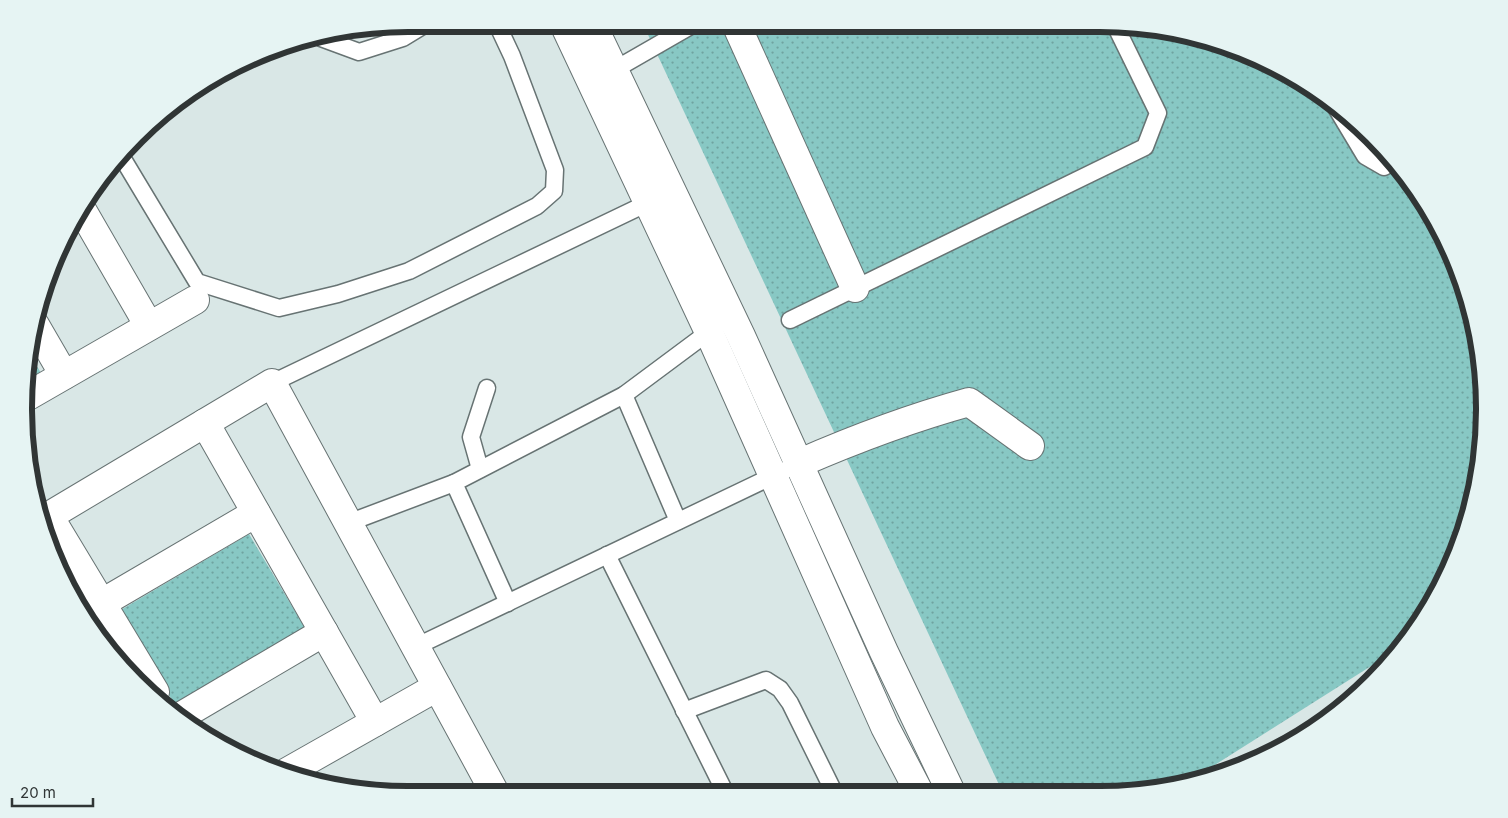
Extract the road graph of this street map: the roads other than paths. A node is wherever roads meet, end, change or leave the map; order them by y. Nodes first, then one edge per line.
1 (413, 32) edge
2 (501, 32) edge
3 (568, 32) edge
4 (596, 32) edge
5 (680, 32) edge
6 (740, 32) edge
7 (1119, 33) edge
8 (330, 41) edge
9 (614, 70) junction
10 (1347, 126) edge
11 (125, 162) edge
12 (1386, 166) edge
13 (673, 194) junction
14 (647, 202) junction
15 (86, 217) edge
16 (854, 288) junction
17 (195, 300) dead end
18 (733, 319) junction
19 (790, 320) dead end
20 (149, 326) junction
21 (708, 330) junction
22 (40, 334) edge
23 (64, 375) junction
24 (272, 383) junction
25 (487, 388) dead end
26 (33, 393) edge
27 (624, 395) junction
28 (205, 423) junction
29 (1030, 446) dead end
30 (800, 463) junction
31 (480, 469) junction
32 (772, 476) junction
33 (454, 483) junction
34 (256, 513) junction
35 (48, 516) edge
36 (49, 520) edge
37 (678, 521) junction
38 (348, 523) junction
39 (607, 555) junction
40 (508, 602) junction
41 (102, 603) junction
42 (324, 632) junction
43 (415, 647) junction
44 (884, 652) junction
45 (857, 663) junction
46 (147, 679) edge
47 (437, 687) junction
48 (684, 711) junction
49 (187, 713) edge
50 (376, 722) junction
51 (294, 768) edge
52 (491, 786) edge
53 (722, 786) edge
54 (831, 786) edge
55 (916, 786) edge
56 (948, 786) edge

1 - 8 lane
2 - 11 lane
3 - 14 street
4 - 9 street
5 - 9 lane
6 - 16 street
7 - 16 lane
9 - 13 street
10 - 12 lane
13 - 14 lane
13 - 18 street
14 - 21 street
14 - 24 lane
15 - 20 street
16 - 19 lane
17 - 20 street
18 - 21 lane
18 - 30 street
20 - 23 street
21 - 27 lane
21 - 32 street
22 - 23 street
23 - 26 street
24 - 28 street
24 - 38 street
25 - 31 lane
27 - 31 lane
27 - 37 lane
28 - 34 street
28 - 35 street
29 - 30 street
30 - 32 lane
30 - 44 street
31 - 33 lane
32 - 37 lane
32 - 45 street
33 - 38 lane
33 - 40 lane
34 - 41 street
34 - 42 street
36 - 41 street
37 - 39 lane
38 - 43 street
39 - 40 lane
39 - 48 lane
40 - 43 lane
41 - 46 street
42 - 49 street
42 - 50 street
43 - 47 street
44 - 45 street
44 - 56 street
45 - 55 street
47 - 50 street
47 - 52 street
48 - 53 lane
48 - 54 lane
50 - 51 street

